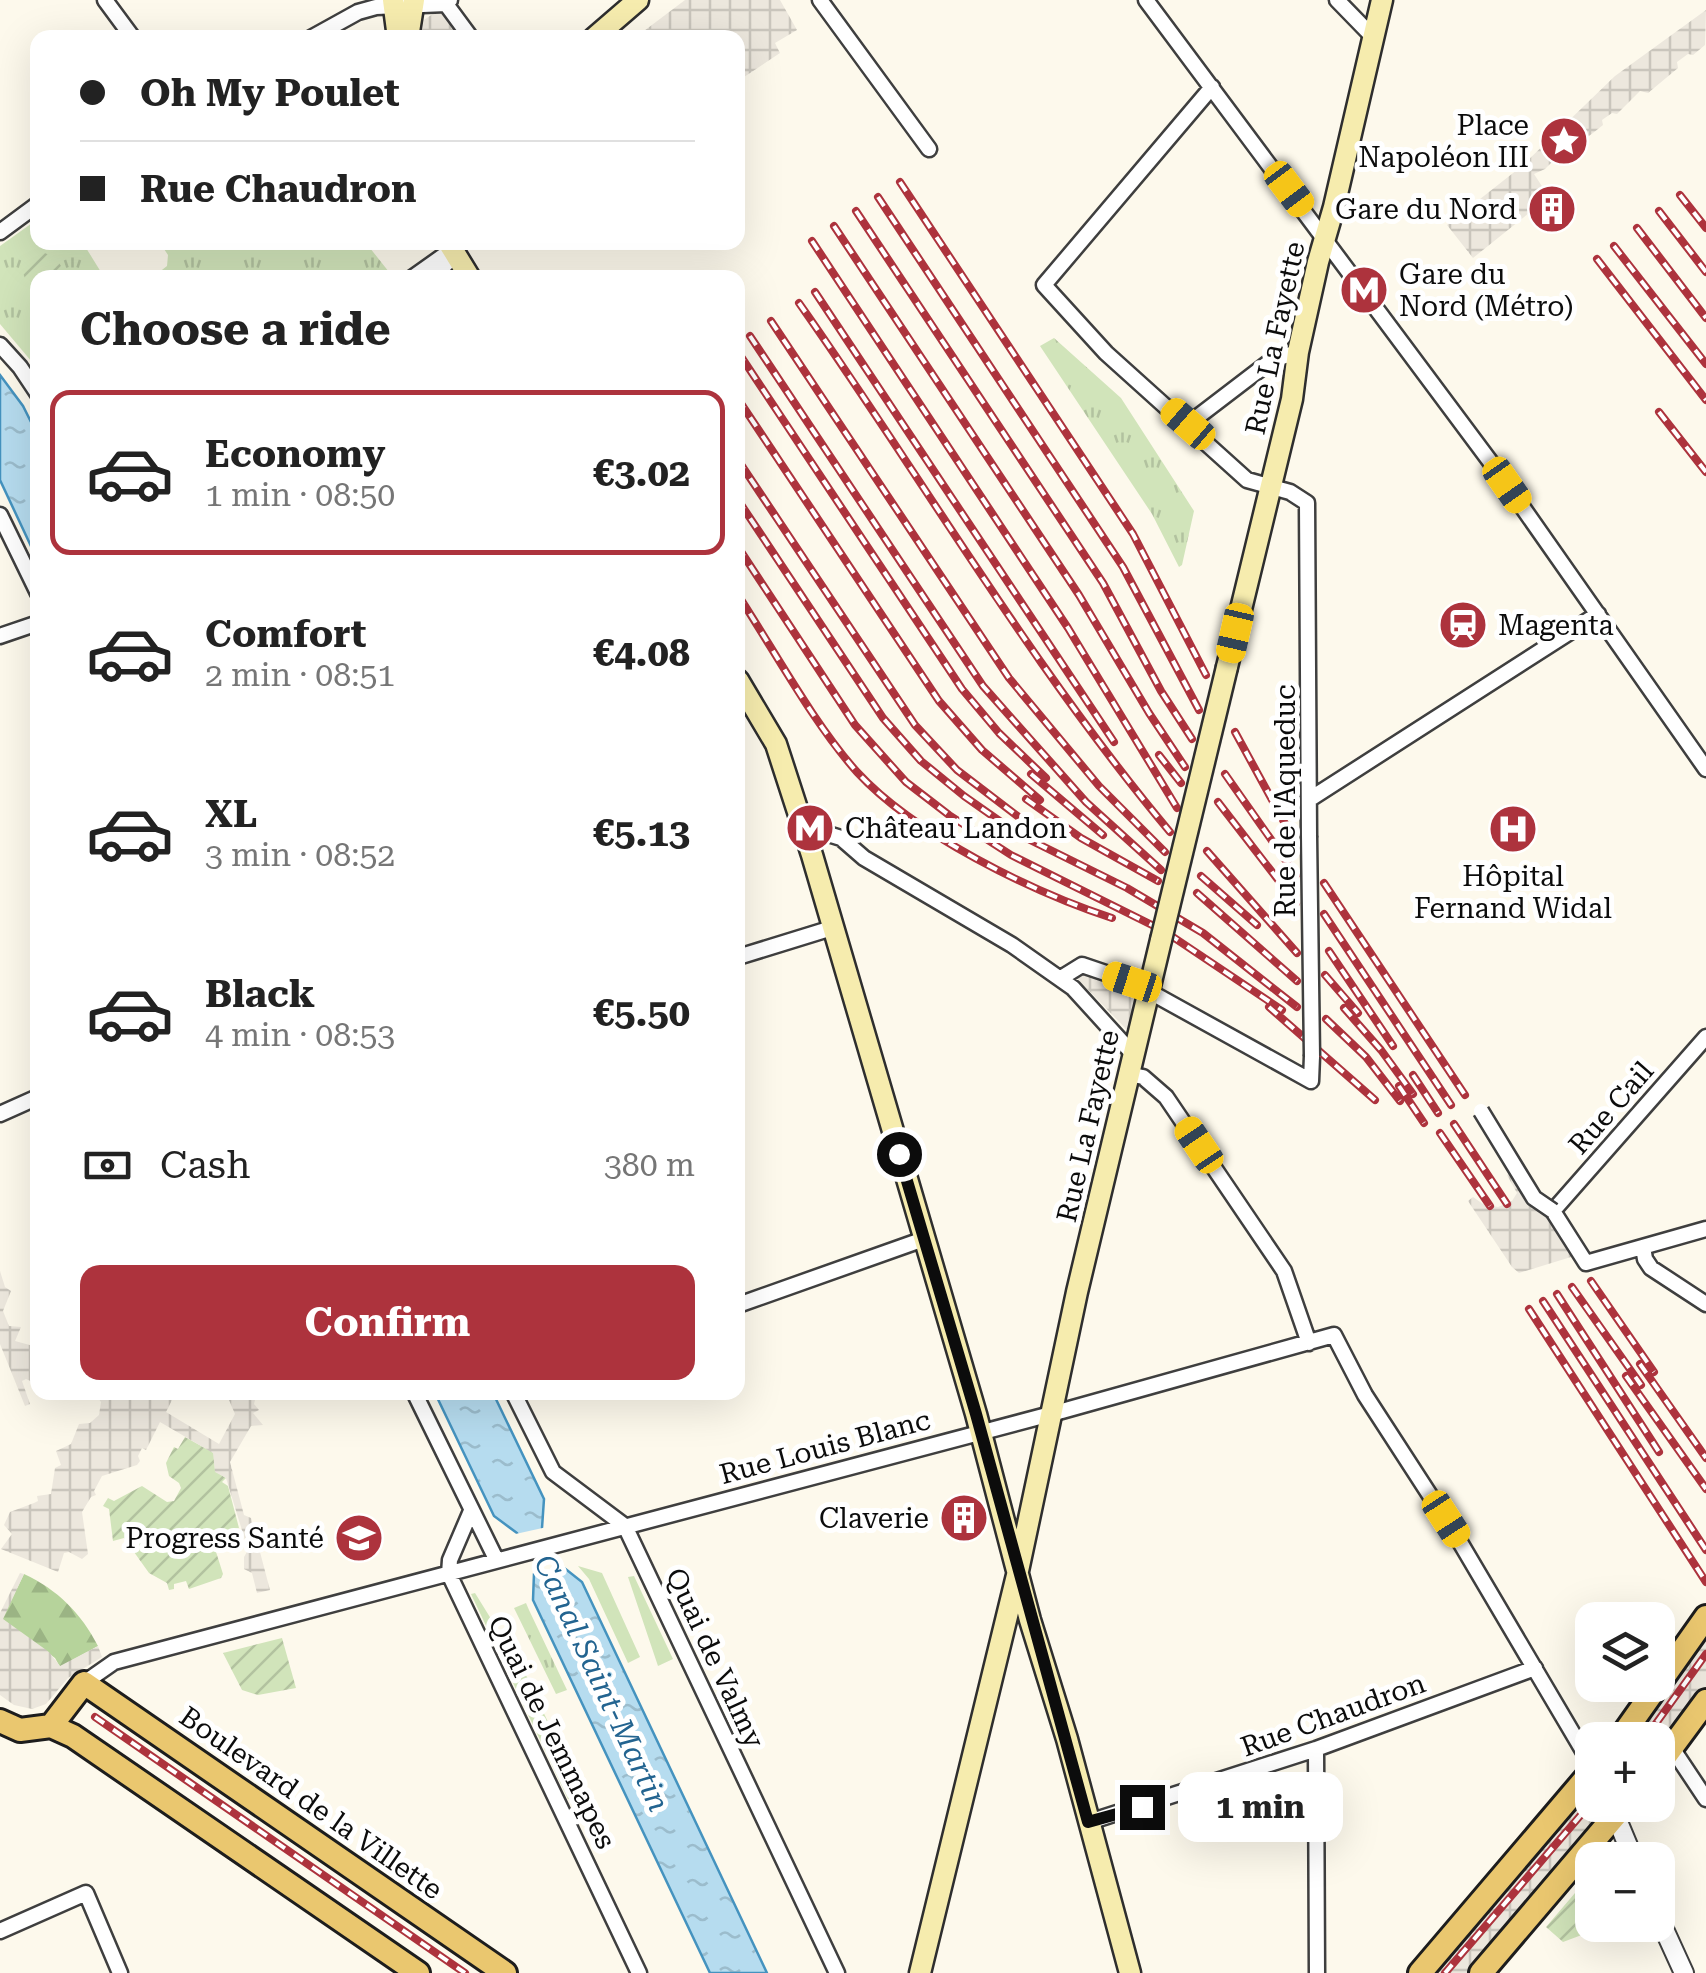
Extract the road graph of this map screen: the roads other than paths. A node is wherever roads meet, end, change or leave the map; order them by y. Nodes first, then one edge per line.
1 (105, 0) edge
2 (638, 0) edge
3 (820, 0) edge
4 (1337, 0) edge
5 (1382, 0) edge
6 (404, 2) edge
7 (448, 2) edge
8 (1153, 2) edge
9 (128, 30) edge
10 (325, 30) edge
11 (399, 30) edge
12 (407, 30) edge
13 (467, 30) edge
14 (603, 30) edge
15 (1373, 37) junction
16 (1212, 87) junction
17 (929, 149) dead end
18 (30, 210) edge
19 (0, 232) edge
20 (1325, 237) junction
21 (450, 250) edge
22 (428, 270) edge
23 (0, 345) edge
24 (1298, 352) junction
25 (30, 382) edge
26 (1188, 424) junction
27 (1270, 486) junction
28 (0, 515) edge
29 (30, 577) edge
30 (1598, 614) junction
31 (30, 626) edge
32 (0, 636) edge
33 (745, 692) edge
34 (1706, 769) edge
35 (1310, 799) junction
36 (805, 834) junction
37 (832, 928) junction
38 (745, 955) edge
39 (1061, 978) junction
40 (1149, 990) junction
41 (1706, 1037) edge
42 (1130, 1064) junction
43 (30, 1101) edge
44 (1481, 1111) dead end
45 (0, 1114) edge
46 (1553, 1211) junction
47 (1706, 1229) edge
48 (924, 1239) junction
49 (1643, 1247) junction
50 (745, 1303) edge
51 (1706, 1304) edge
52 (1309, 1342) junction
53 (418, 1400) edge
54 (517, 1400) edge
55 (1049, 1414) junction
56 (981, 1432) junction
57 (471, 1511) junction
58 (625, 1526) junction
59 (496, 1559) junction
60 (1018, 1570) junction
61 (449, 1574) junction
62 (1706, 1616) edge
63 (1536, 1668) junction
64 (84, 1682) junction
65 (1706, 1701) edge
66 (0, 1721) edge
67 (1632, 1722) edge
68 (50, 1726) junction
69 (1575, 1738) edge
70 (1675, 1743) edge
71 (1316, 1750) junction
72 (1675, 1767) edge
73 (1575, 1789) edge
74 (1706, 1798) edge
75 (1088, 1822) junction
76 (1605, 1822) edge
77 (0, 1930) edge
78 (1670, 1942) edge
79 (120, 1973) edge
80 (418, 1973) edge
81 (505, 1973) edge
82 (639, 1973) edge
83 (837, 1973) edge
84 (920, 1973) edge
85 (1130, 1973) edge
86 (1317, 1973) edge
87 (1420, 1973) edge
88 (1480, 1973) edge
89 (1684, 1973) edge

1 - 9 street
2 - 14 main road
3 - 17 street
4 - 15 street
5 - 15 main road, Rue La Fayette
6 - 7 street
6 - 10 street
6 - 11 main road
6 - 12 main road
7 - 13 street
8 - 16 street
15 - 20 main road, Rue La Fayette
16 - 20 street
16 - 26 street
18 - 19 street
20 - 24 main road, Rue La Fayette
20 - 30 street
21 - 22 street
23 - 25 street
24 - 26 street
24 - 27 main road, Rue La Fayette
26 - 27 street
27 - 35 street, Rue de l'Aqueduc
27 - 40 main road, Rue La Fayette, bridge
28 - 29 street
30 - 34 street
30 - 35 street
31 - 32 street
33 - 36 main road
35 - 40 street, Rue de l'Aqueduc, bridge
36 - 37 main road
36 - 39 street
37 - 38 street
37 - 48 main road
39 - 40 street
39 - 42 street
40 - 42 main road, Rue La Fayette
41 - 46 street, Rue Cail
42 - 52 street
42 - 55 main road, Rue La Fayette
43 - 45 street
44 - 46 street, bridge
46 - 49 street
47 - 49 street
48 - 50 street
48 - 56 main road
49 - 51 street
52 - 55 street, Rue Louis Blanc
52 - 63 street, Rue Louis Blanc
53 - 57 street
54 - 58 street, Quai de Valmy
55 - 56 street, Rue Louis Blanc
55 - 60 main road, Rue La Fayette
56 - 58 street, Rue Louis Blanc
56 - 60 main road
57 - 59 street
57 - 61 street
58 - 59 street, Rue Louis Blanc
58 - 83 street, Quai de Valmy
59 - 61 street
60 - 75 main road
60 - 84 main road, Rue La Fayette
61 - 64 street
61 - 82 street, Quai de Jemmapes
62 - 67 main road
63 - 69 street
63 - 71 street, Rue Chaudron
64 - 68 main road
64 - 81 main road, Boulevard de la Villette
65 - 70 main road
66 - 68 main road
68 - 80 main road
71 - 75 street, Rue Chaudron
71 - 86 street
72 - 74 street
73 - 87 main road
75 - 85 main road
76 - 88 main road
77 - 79 street
78 - 89 street

